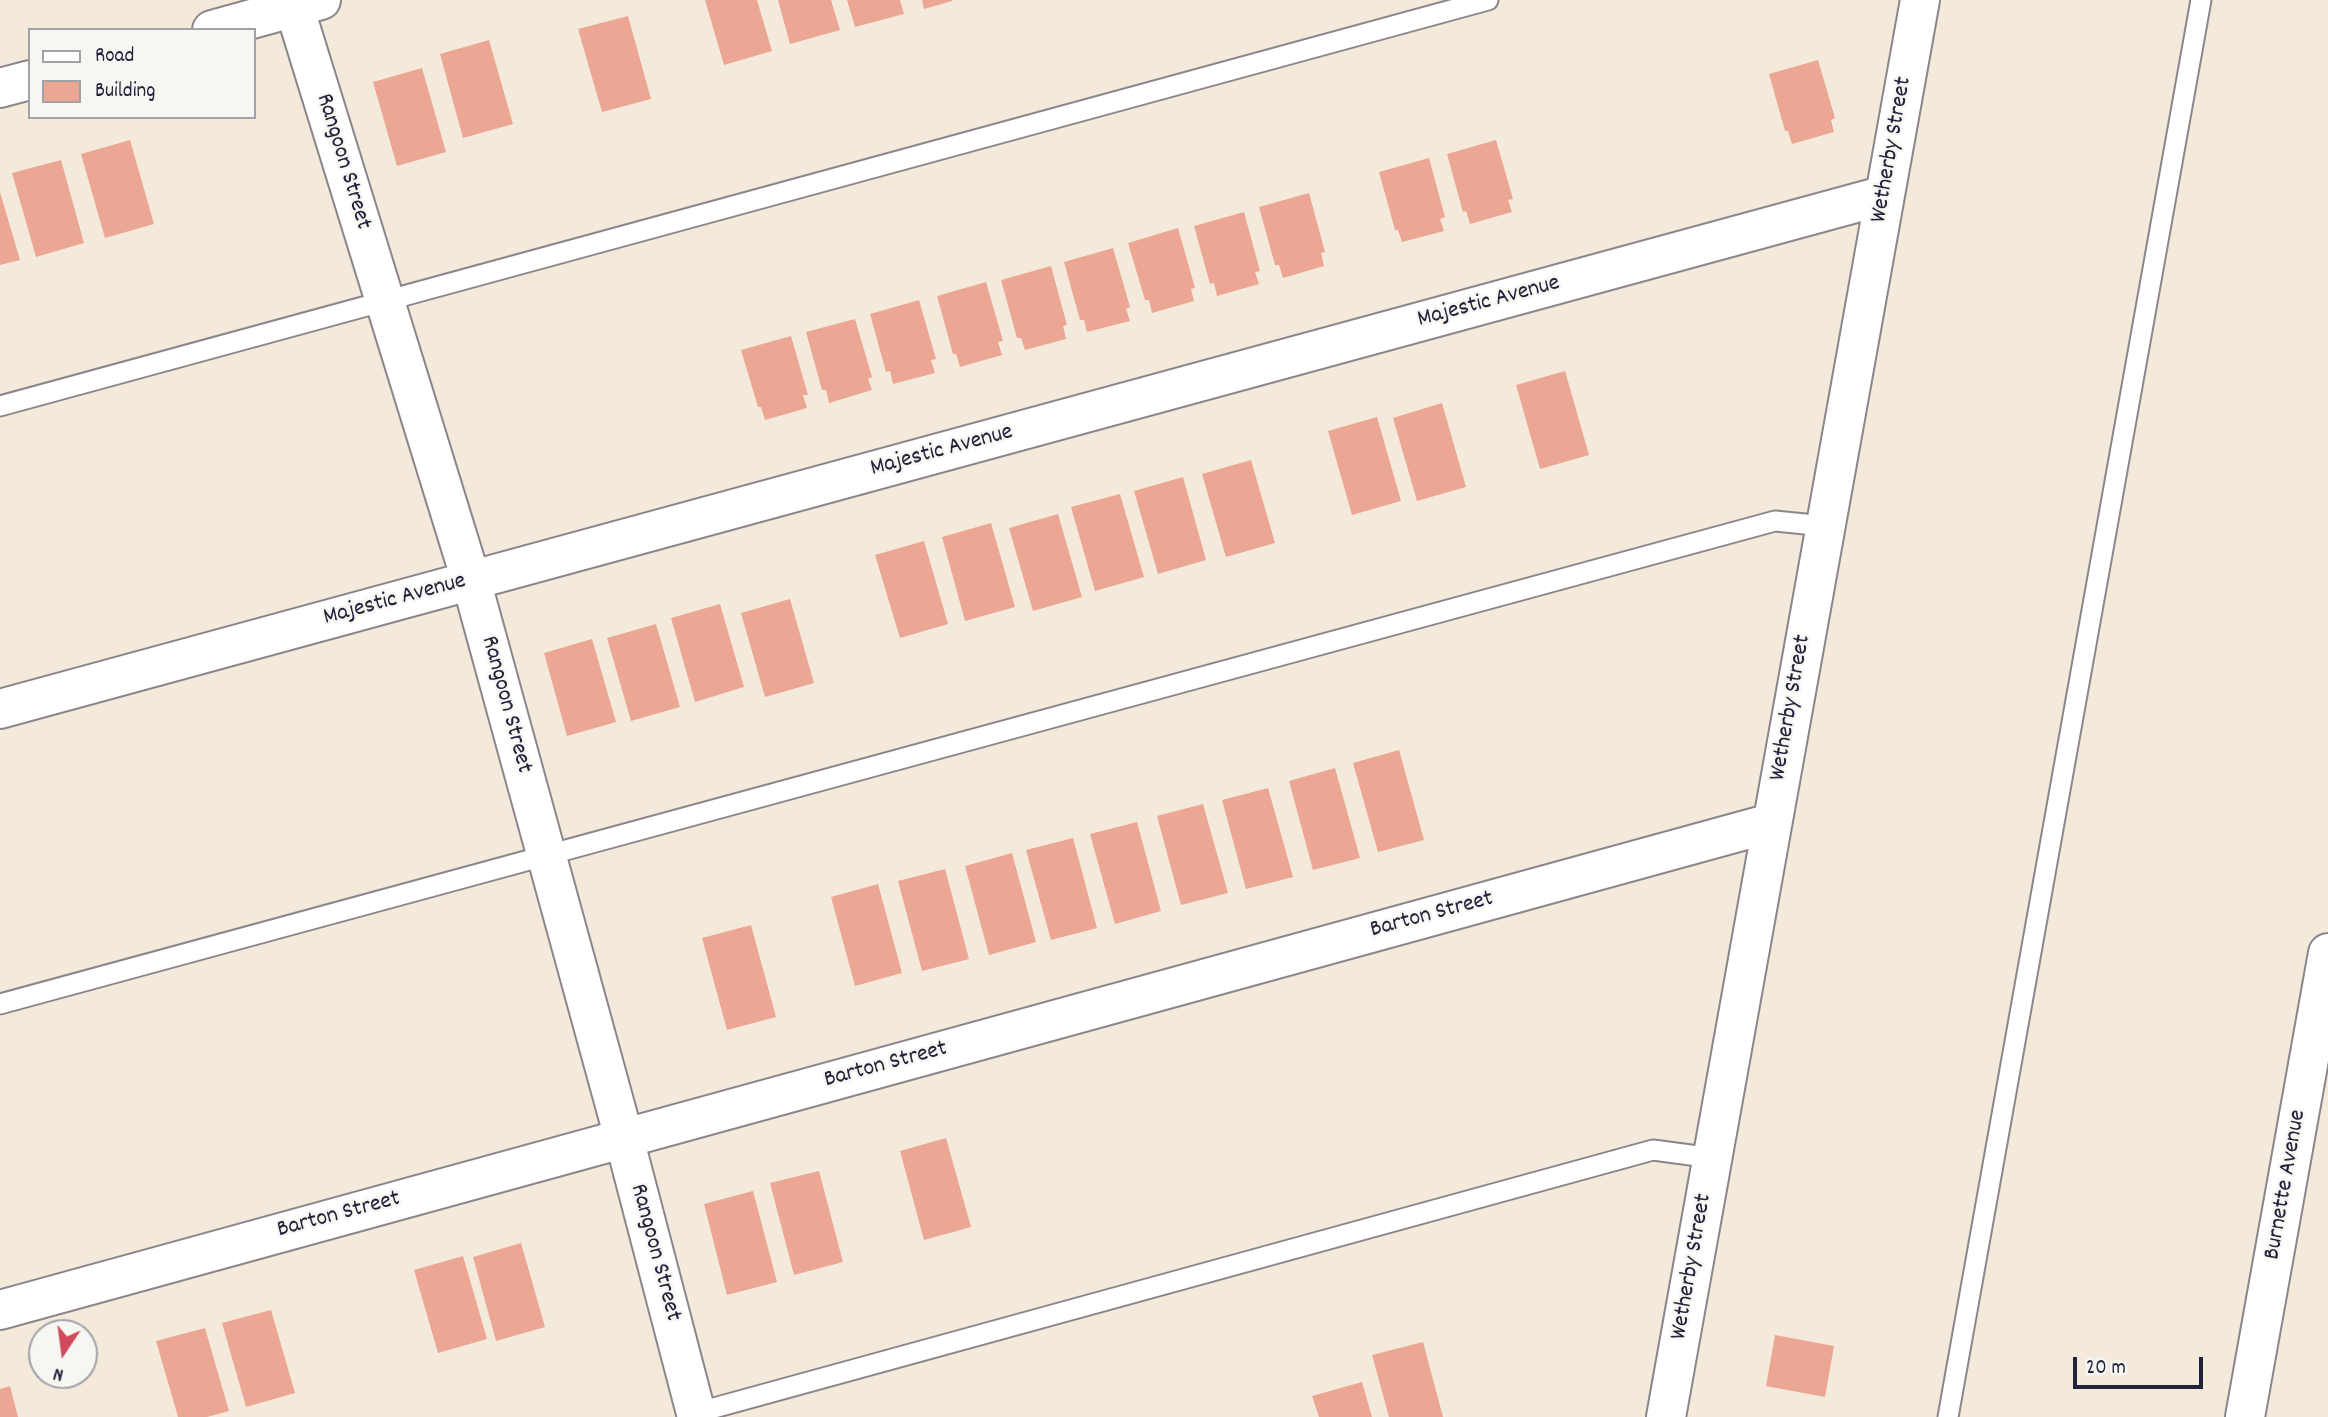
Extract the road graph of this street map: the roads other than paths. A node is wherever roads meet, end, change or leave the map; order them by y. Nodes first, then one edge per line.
1 (1488, 0) edge
2 (1920, 0) edge
3 (2200, 0) edge
4 (302, 2) edge
5 (218, 28) edge
6 (28, 81) edge
7 (0, 88) edge
8 (1885, 195) junction
9 (385, 302) junction
10 (0, 406) edge
11 (1825, 526) junction
12 (471, 580) junction
13 (0, 709) edge
14 (1771, 823) junction
15 (547, 856) junction
16 (2328, 953) edge
17 (0, 1004) edge
18 (624, 1138) junction
19 (1713, 1158) junction
20 (0, 1310) edge
21 (691, 1416) edge
22 (1667, 1417) edge
23 (1948, 1417) edge
24 (2245, 1417) edge

1 - 9 lane
2 - 8 street, Wetherby Street
3 - 23 lane
4 - 5 street
4 - 9 street, Rangoon Street
6 - 7 street
8 - 11 street, Wetherby Street
8 - 12 street, Majestic Avenue
9 - 10 lane
9 - 12 street, Rangoon Street
11 - 14 street, Wetherby Street
11 - 15 lane
12 - 13 street, Majestic Avenue
12 - 15 street, Rangoon Street
14 - 18 street, Barton Street
14 - 19 street, Wetherby Street
15 - 17 lane
15 - 18 street, Rangoon Street
16 - 24 street, Burnette Avenue
18 - 20 street, Barton Street
18 - 21 street, Rangoon Street
19 - 21 lane
19 - 22 street, Wetherby Street

